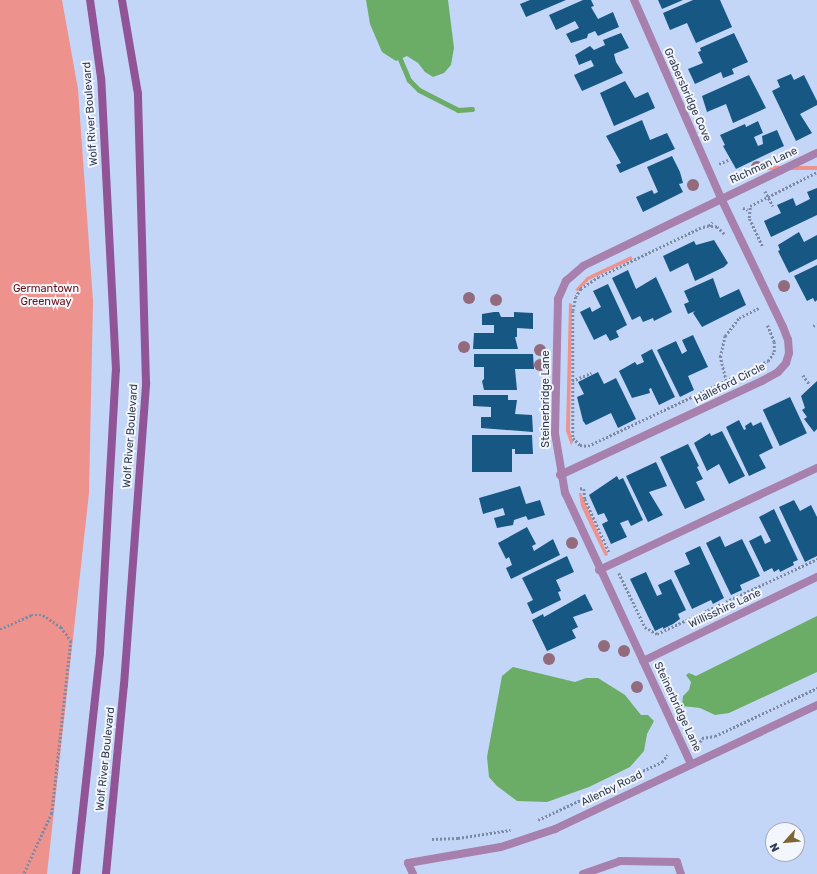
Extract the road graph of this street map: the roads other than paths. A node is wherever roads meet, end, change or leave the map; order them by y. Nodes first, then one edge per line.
1 (90, 0) edge
2 (122, 0) edge
3 (634, 0) edge
4 (817, 153) edge
5 (721, 198) junction
6 (817, 468) edge
7 (560, 474) junction
8 (599, 570) junction
9 (817, 577) edge
10 (643, 661) junction
11 (817, 705) edge
12 (691, 764) junction
13 (76, 874) edge
14 (106, 874) edge
15 (413, 874) edge
16 (583, 874) edge
17 (681, 874) edge

1 - 13 main road, Wolf River Boulevard
2 - 14 main road, Wolf River Boulevard
3 - 5 street, Grabersbridge Cove
4 - 5 street, Richman Lane
5 - 7 street, Steinerbridge Lane
5 - 7 street, Halleford Circle
6 - 8 street
7 - 8 street, Steinerbridge Lane
8 - 10 street, Steinerbridge Lane
9 - 10 street, Willisshire Lane
10 - 12 street, Steinerbridge Lane
11 - 12 street, Allenby Road
12 - 15 street, Allenby Road
16 - 17 street

